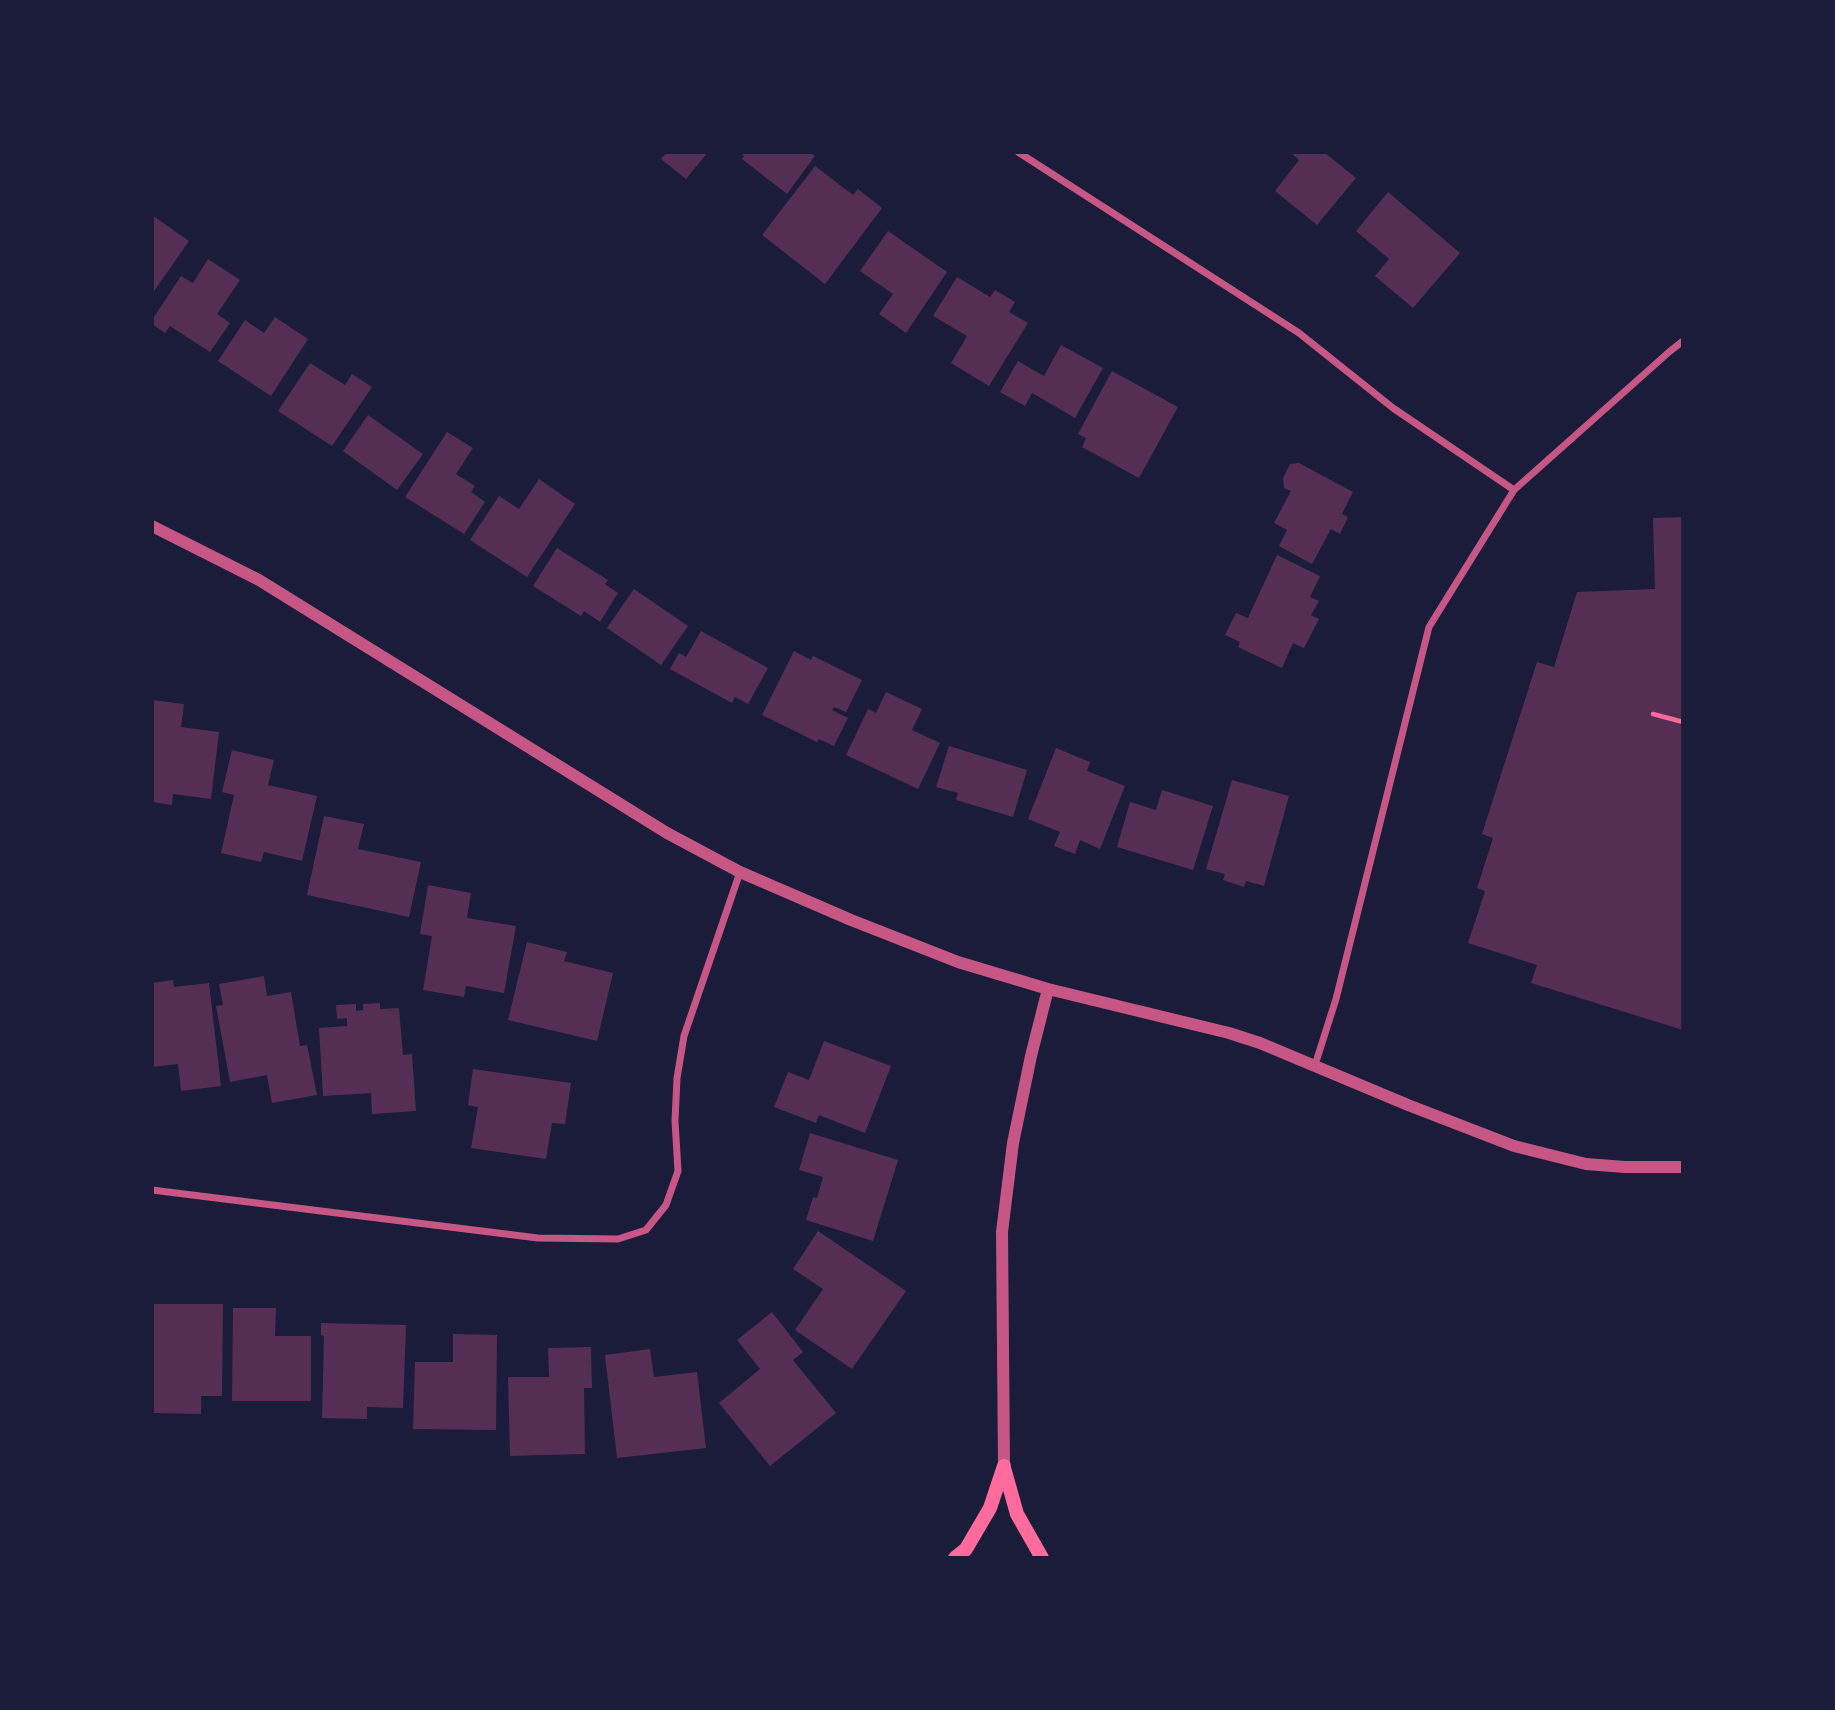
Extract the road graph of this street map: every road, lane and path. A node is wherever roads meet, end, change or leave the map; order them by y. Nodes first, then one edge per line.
1 (1018, 152) edge
2 (1683, 341) edge
3 (1514, 490) junction
4 (152, 526) edge
5 (1653, 714) dead end
6 (1683, 722) edge
7 (740, 872) junction
8 (1048, 989) junction
9 (1315, 1065) junction
10 (1683, 1167) edge
11 (152, 1190) edge
12 (1004, 1466) junction
13 (955, 1558) edge
14 (1042, 1558) edge

1 - 3 street
2 - 3 street
3 - 9 street
4 - 7 street
5 - 6 path
7 - 8 street
7 - 11 street
8 - 9 street
8 - 12 street
9 - 10 street
12 - 13 main road
12 - 14 main road

